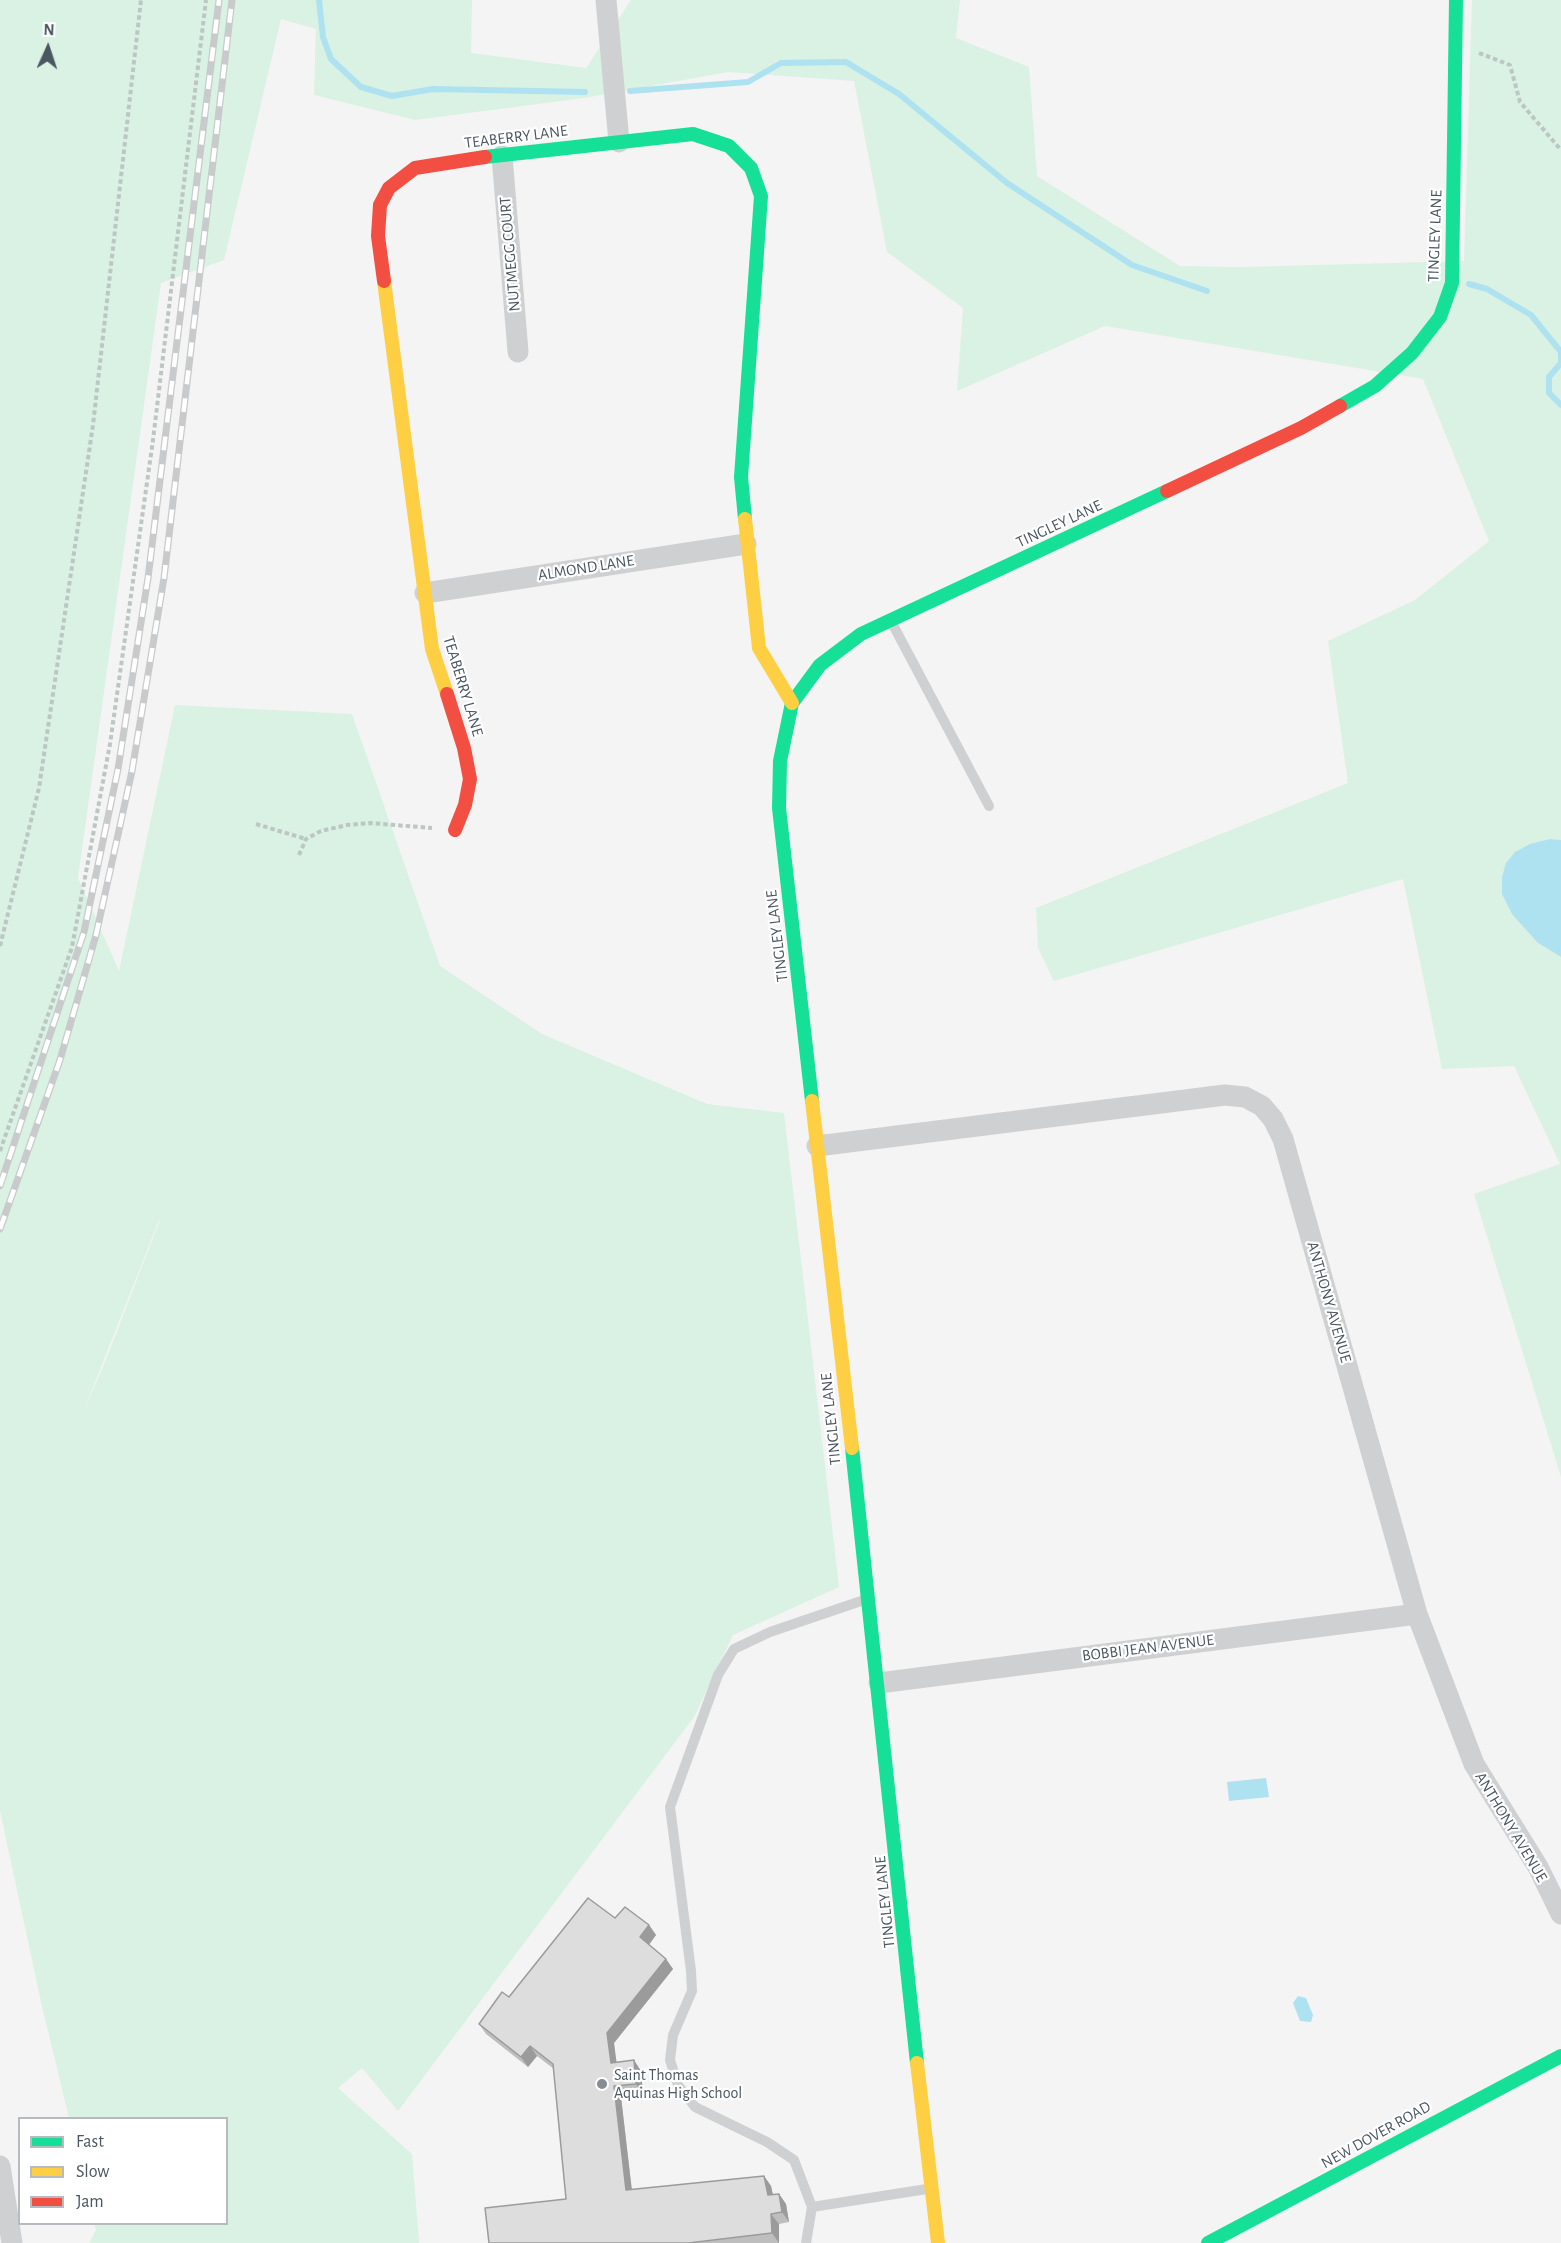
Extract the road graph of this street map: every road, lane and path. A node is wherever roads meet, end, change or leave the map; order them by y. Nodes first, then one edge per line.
1 (141, 0) edge
2 (206, 0) edge
3 (606, 0) edge
4 (1456, 0) edge
5 (1456, 44) junction
6 (619, 142) junction
7 (1561, 150) edge
8 (502, 156) junction
9 (518, 352) dead end
10 (746, 544) junction
11 (425, 593) junction
12 (890, 620) junction
13 (792, 703) junction
14 (989, 806) dead end
15 (256, 824) dead end
16 (455, 830) joint
17 (306, 839) junction
18 (299, 855) dead end
19 (0, 946) edge
20 (817, 1146) junction
21 (0, 1151) edge
22 (868, 1599) junction
23 (1417, 1614) junction
24 (879, 1683) junction
25 (1561, 1914) edge
26 (1561, 2056) edge
27 (0, 2166) edge
28 (930, 2188) junction
29 (812, 2207) junction
30 (12, 2243) edge
31 (806, 2243) edge
32 (938, 2243) edge
33 (1208, 2243) edge

1 - 19 path
2 - 21 path
3 - 6 street
4 - 5 street, TINGLEY LANE
5 - 7 path
5 - 12 street, TINGLEY LANE
6 - 8 street, TEABERRY LANE
6 - 10 street, TEABERRY LANE
8 - 9 street, NUTMEGG COURT
8 - 11 street, TEABERRY LANE
10 - 11 street, ALMOND LANE
10 - 13 street, TEABERRY LANE
11 - 16 street, TEABERRY LANE
12 - 13 street, TINGLEY LANE
12 - 14 lane
13 - 20 street, TINGLEY LANE
15 - 17 path
16 - 17 path
17 - 18 path
20 - 22 street, TINGLEY LANE
20 - 23 street, ANTHONY AVENUE
22 - 24 street, TINGLEY LANE
22 - 29 lane
23 - 24 street, BOBBI JEAN AVENUE
23 - 25 street, ANTHONY AVENUE
24 - 28 street, TINGLEY LANE
26 - 33 street, NEW DOVER ROAD
27 - 30 street
28 - 29 lane
28 - 32 street, TINGLEY LANE
29 - 31 lane

